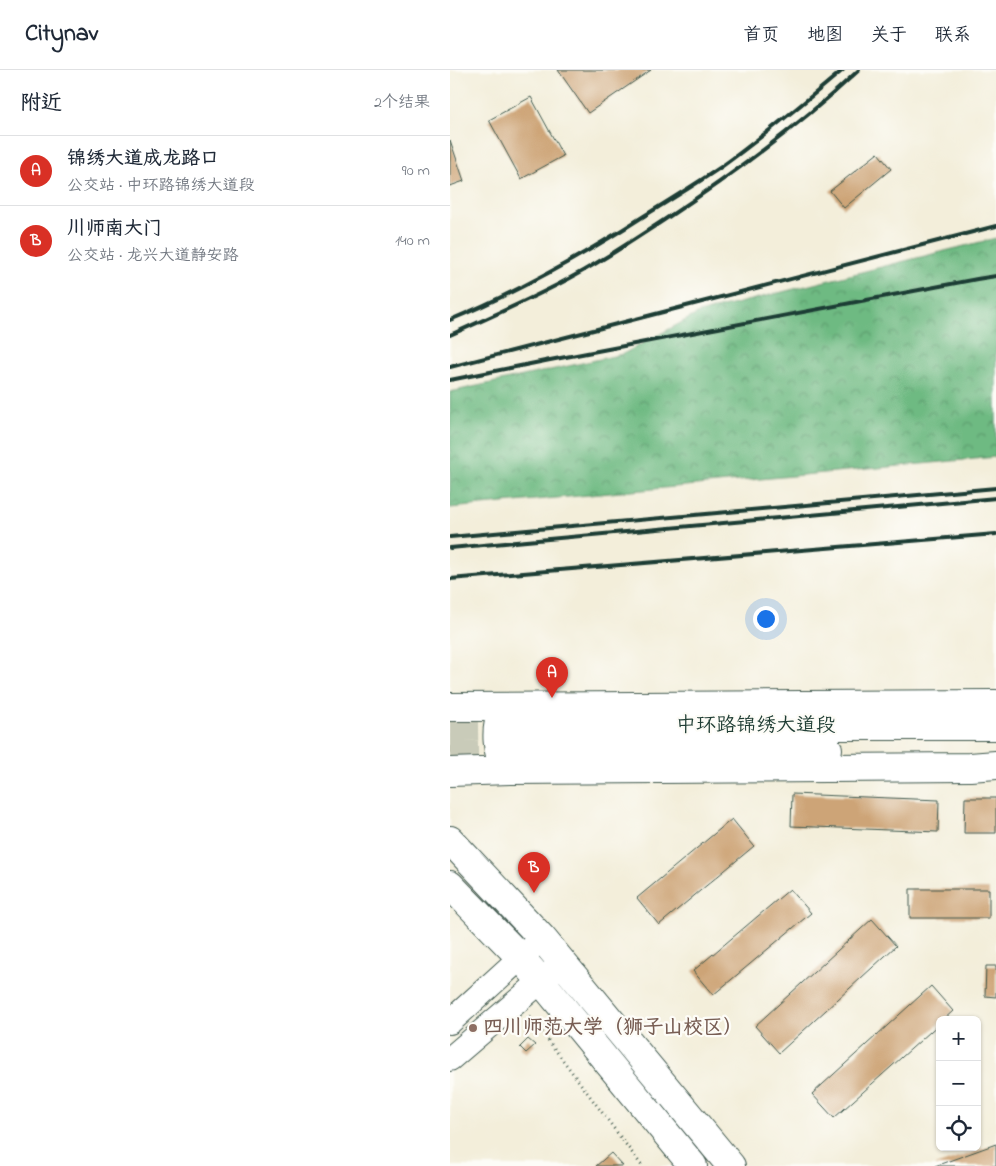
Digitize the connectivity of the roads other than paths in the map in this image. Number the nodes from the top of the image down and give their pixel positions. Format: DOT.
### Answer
graph roads {
  1 [pos="996,704"];
  2 [pos="450,707"];
  3 [pos="996,726"];
  4 [pos="513,737"];
  5 [pos="996,750"];
  6 [pos="996,764"];
  7 [pos="450,772"];
  8 [pos="450,840"];
  9 [pos="450,885"];
  10 [pos="542,938"];
  11 [pos="521,958"];
  12 [pos="563,962"];
  13 [pos="541,981"];
  14 [pos="450,1022"];
  15 [pos="450,1059"];
  16 [pos="693,1166"];
  17 [pos="731,1166"];
  1 -- 4 [label="main road"];
  2 -- 4 [label="main road"];
  3 -- 4 [label="main road, 中环路锦绣大道段"];
  4 -- 5 [label="main road, 中环路锦绣大道段"];
  4 -- 6 [label="main road"];
  4 -- 7 [label="main road"];
  8 -- 10 [label="main road"];
  9 -- 11 [label="main road"];
  10 -- 11 [label="lane"];
  10 -- 12 [label="main road"];
  11 -- 13 [label="main road"];
  11 -- 14 [label="lane"];
  12 -- 13 [label="lane"];
  12 -- 17 [label="main road"];
  13 -- 15 [label="lane"];
  13 -- 16 [label="main road"];
}
